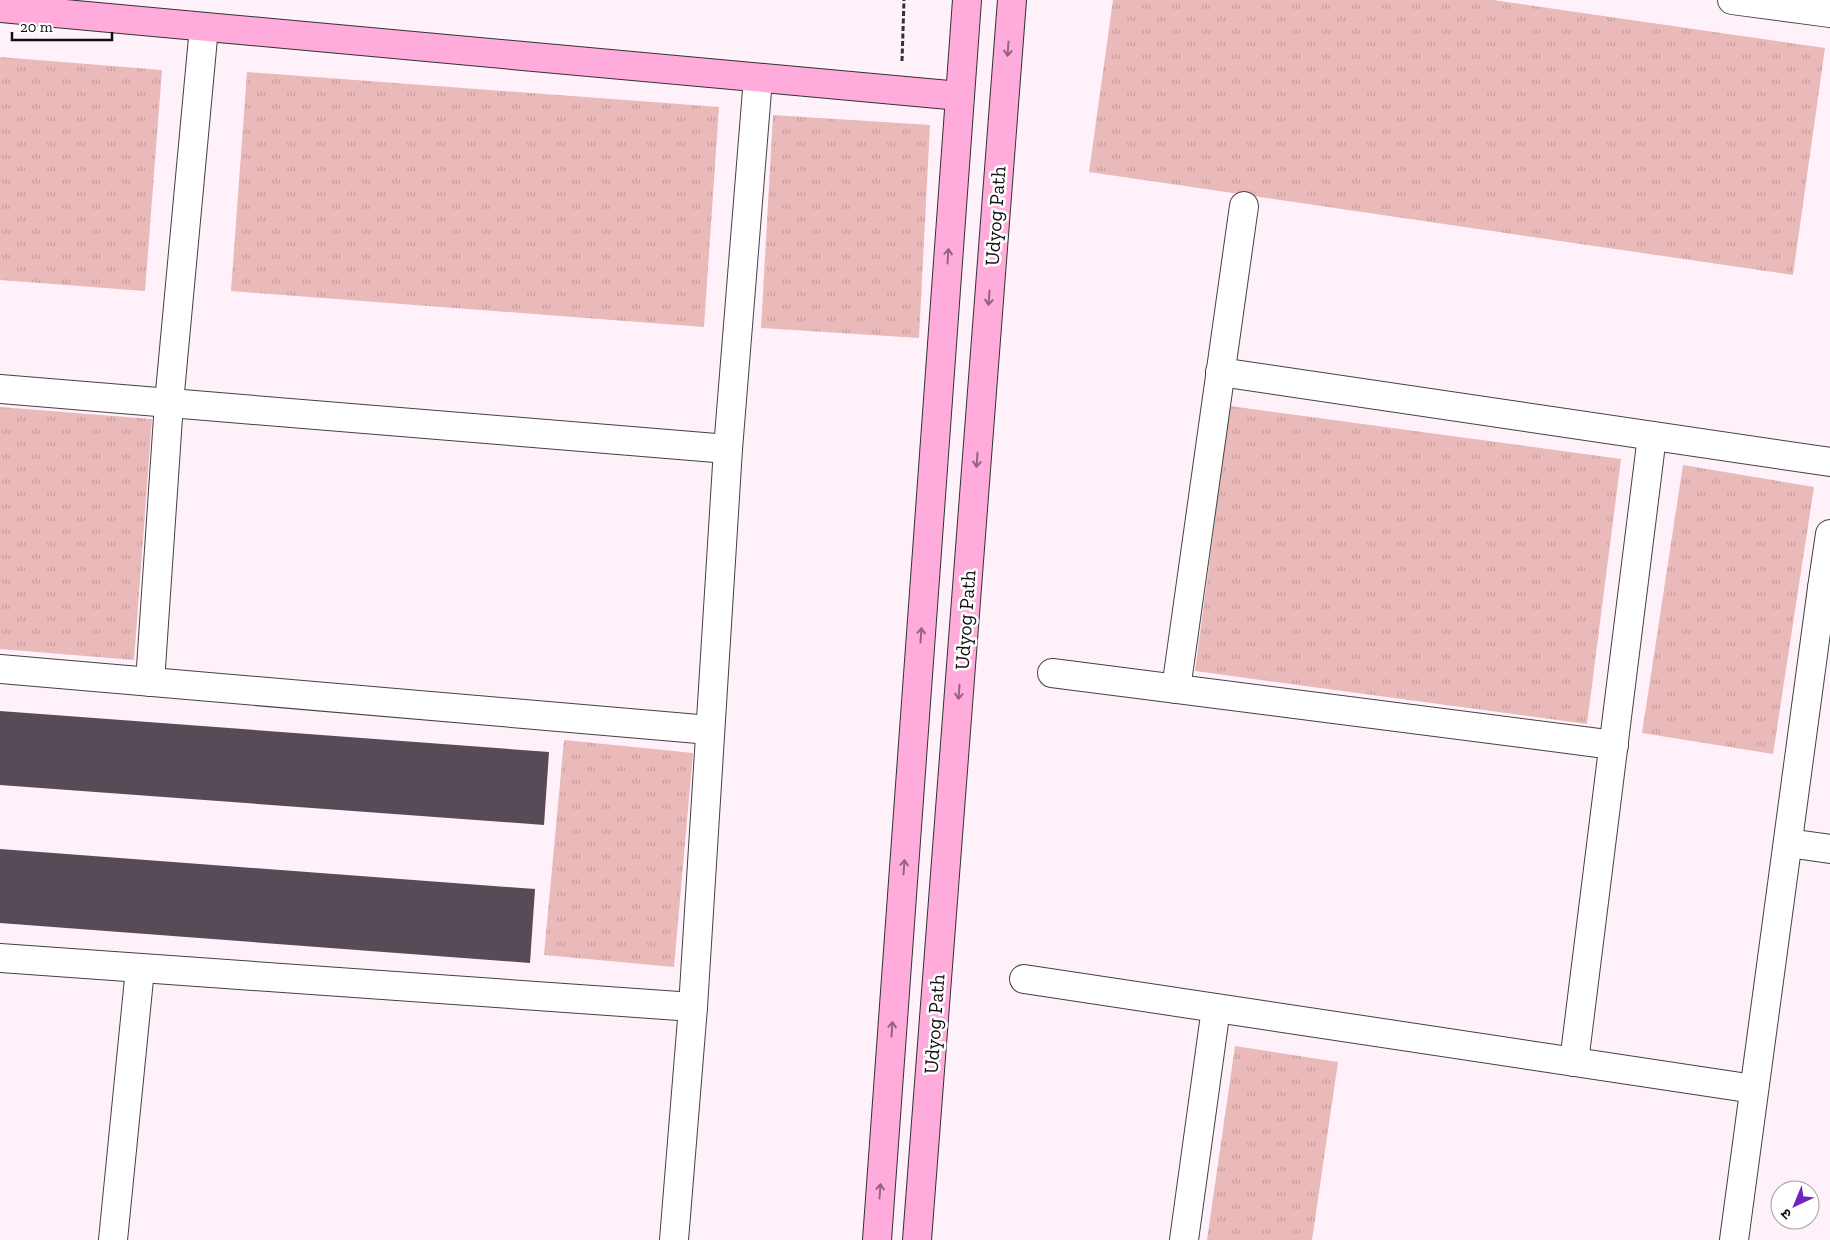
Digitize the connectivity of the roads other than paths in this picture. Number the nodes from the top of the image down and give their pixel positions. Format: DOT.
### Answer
graph roads {
  1 [pos="967,0"];
  2 [pos="1012,0"];
  3 [pos="1732,0"];
  4 [pos="0,8"];
  5 [pos="1830,13"];
  6 [pos="204,27"];
  7 [pos="758,78"];
  8 [pos="960,96"];
  9 [pos="1244,206"];
  10 [pos="1220,372"];
  11 [pos="0,389"];
  12 [pos="169,403"];
  13 [pos="1652,436"];
  14 [pos="728,449"];
  15 [pos="1830,462"];
  16 [pos="1830,534"];
  17 [pos="1822,588"];
  18 [pos="1830,626"];
  19 [pos="0,669"];
  20 [pos="1052,673"];
  21 [pos="150,682"];
  22 [pos="1176,689"];
  23 [pos="710,730"];
  24 [pos="1614,745"];
  25 [pos="1788,843"];
  26 [pos="1830,849"];
  27 [pos="0,958"];
  28 [pos="140,969"];
  29 [pos="1024,979"];
  30 [pos="693,1007"];
  31 [pos="1216,1008"];
  32 [pos="1574,1062"];
  33 [pos="1754,1089"];
  34 [pos="113,1240"];
  35 [pos="674,1240"];
  36 [pos="877,1240"];
  37 [pos="918,1240"];
  38 [pos="1184,1240"];
  39 [pos="1734,1240"];
  1 -- 8 [label="main road, Udyog Path"];
  2 -- 37 [label="main road, Udyog Path, one-way"];
  3 -- 5 [label="street"];
  4 -- 6 [label="main road"];
  6 -- 7 [label="main road"];
  6 -- 12 [label="street"];
  7 -- 8 [label="main road"];
  7 -- 14 [label="street"];
  36 -- 8 [label="main road, Udyog Path, one-way"];
  9 -- 10 [label="street"];
  10 -- 13 [label="street"];
  10 -- 22 [label="street"];
  11 -- 12 [label="street"];
  12 -- 14 [label="street"];
  12 -- 21 [label="street"];
  13 -- 15 [label="street"];
  13 -- 24 [label="street"];
  14 -- 23 [label="street"];
  16 -- 17 [label="street"];
  17 -- 18 [label="street"];
  17 -- 25 [label="street"];
  19 -- 21 [label="street"];
  20 -- 22 [label="street"];
  21 -- 23 [label="street"];
  22 -- 24 [label="street"];
  23 -- 30 [label="street"];
  24 -- 32 [label="street"];
  25 -- 26 [label="street"];
  25 -- 33 [label="street"];
  27 -- 28 [label="street"];
  28 -- 30 [label="street"];
  28 -- 34 [label="street"];
  29 -- 31 [label="street"];
  30 -- 35 [label="street"];
  31 -- 32 [label="street"];
  31 -- 38 [label="street"];
  32 -- 33 [label="street"];
  33 -- 39 [label="street"];
}
